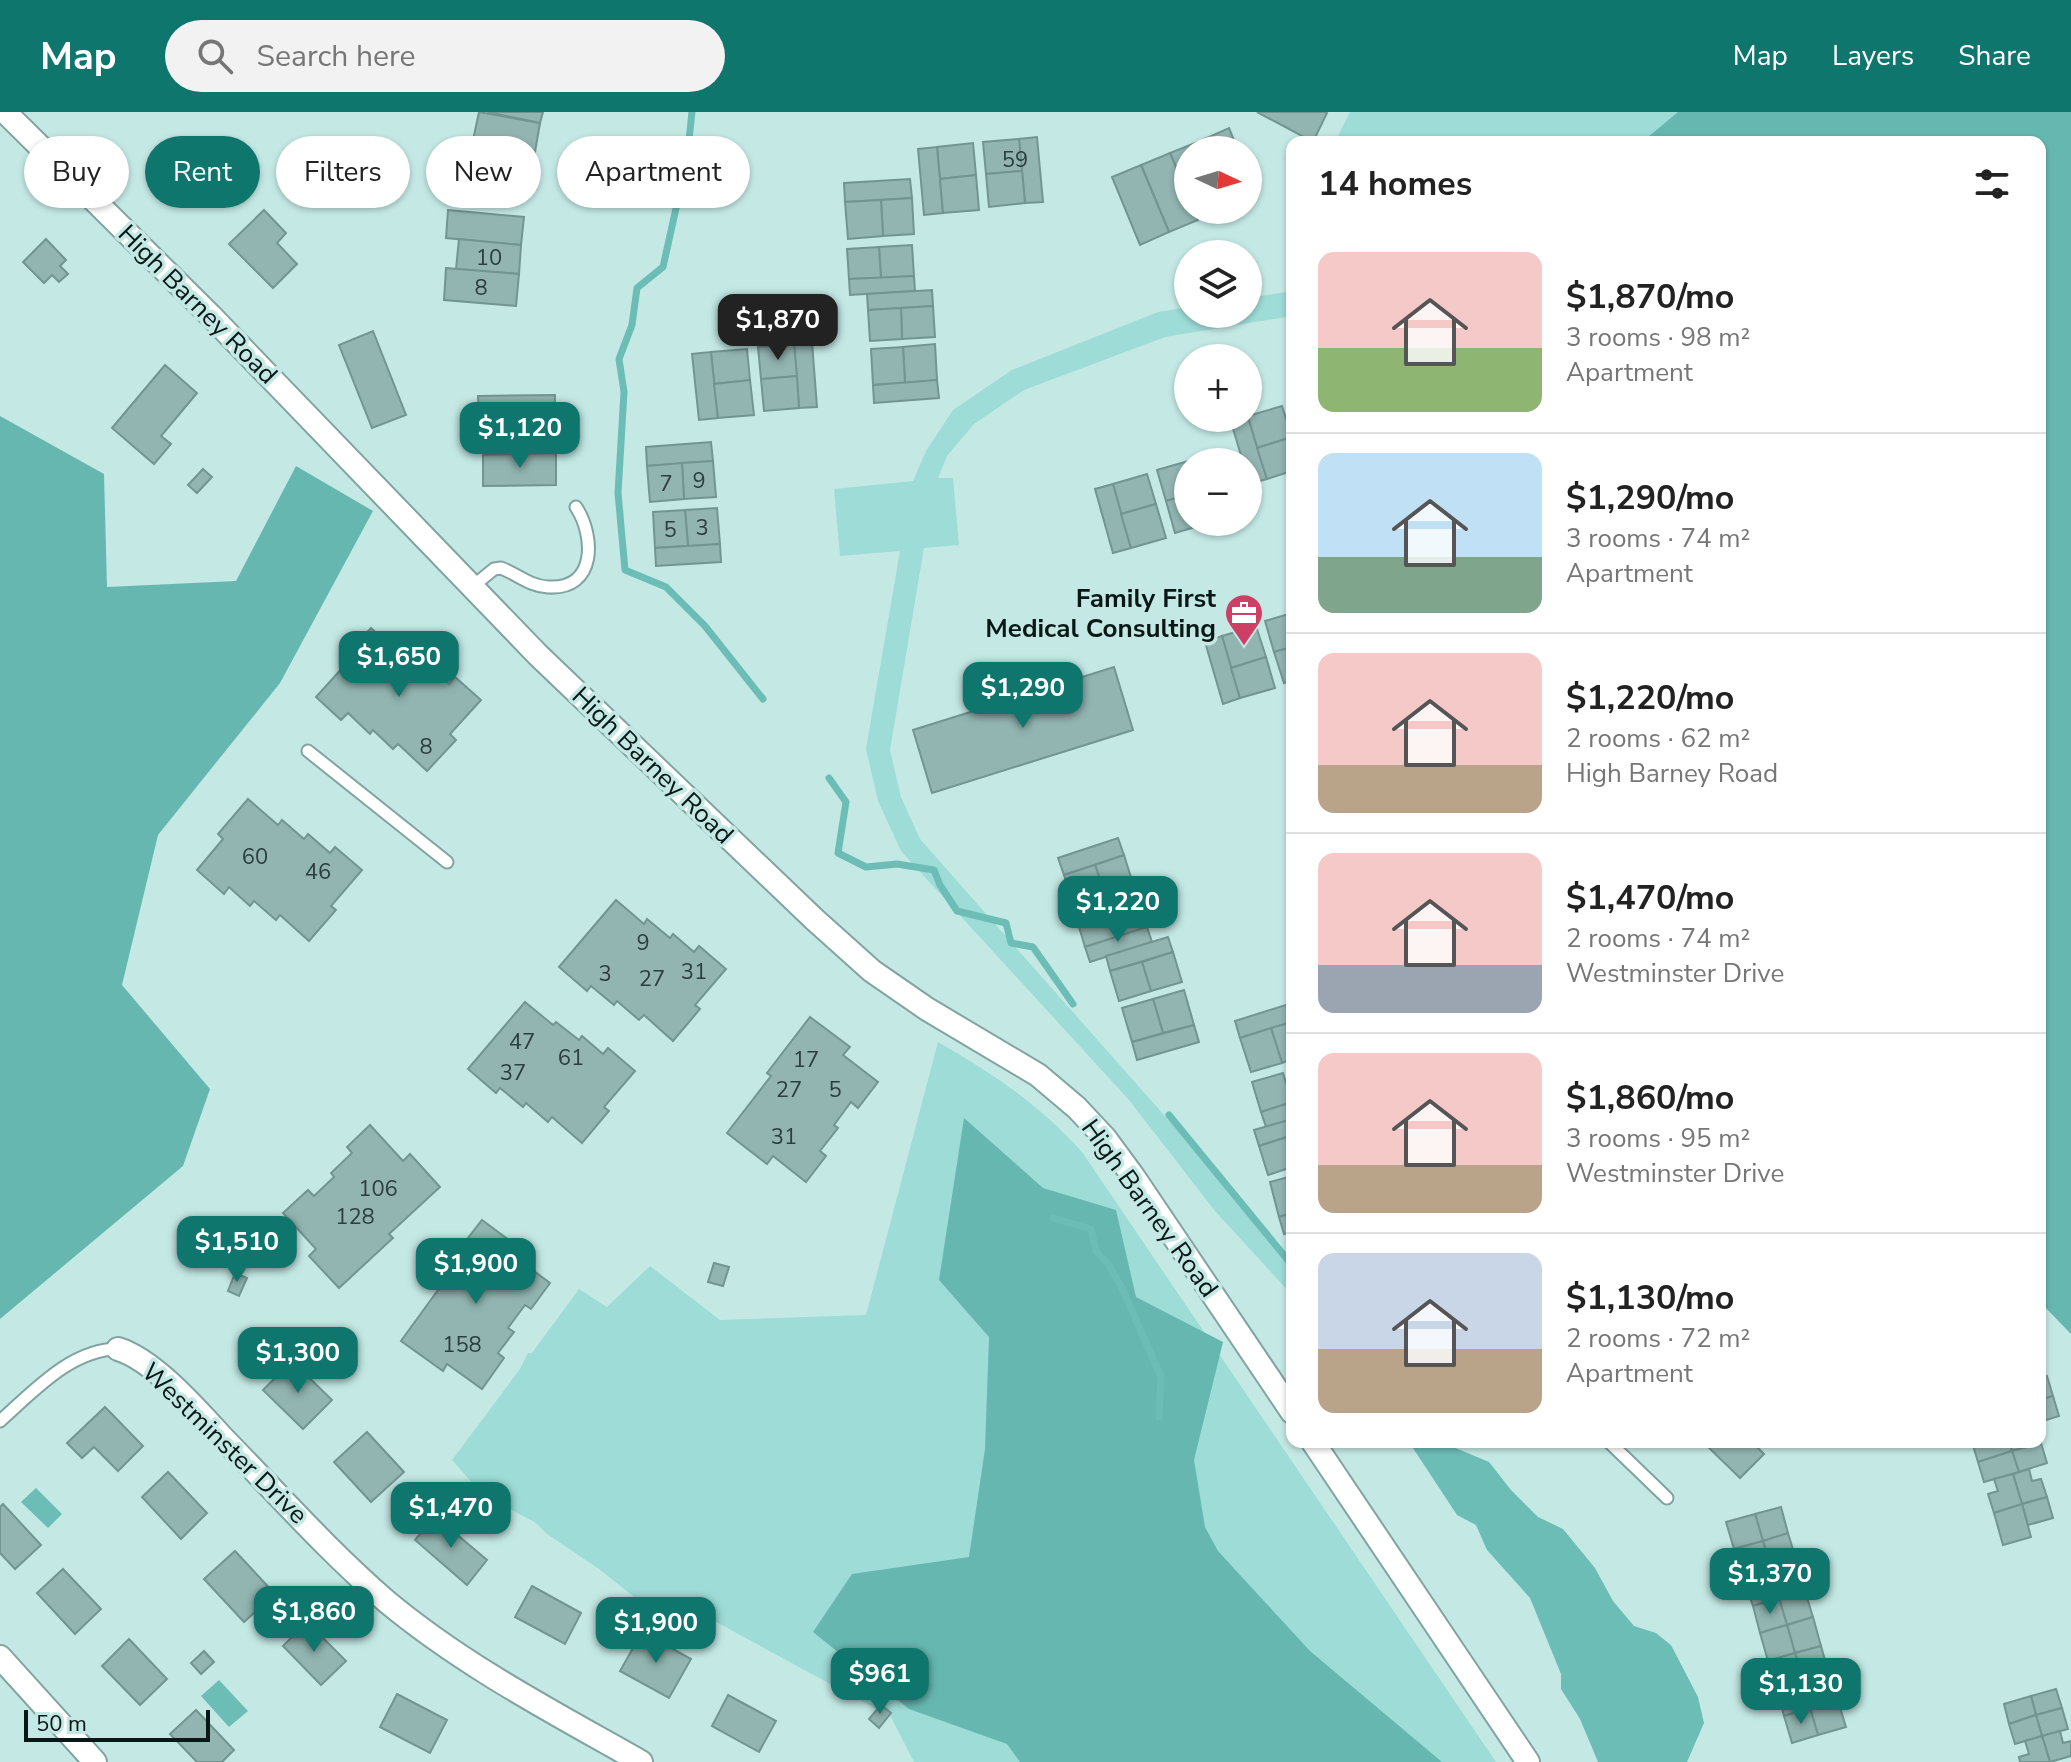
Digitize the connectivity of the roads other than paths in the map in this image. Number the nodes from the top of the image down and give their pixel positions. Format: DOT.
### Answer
graph roads {
  1 [pos="5,112"];
  2 [pos="576,507"];
  3 [pos="472,587"];
  4 [pos="308,751"];
  5 [pos="447,862"];
  6 [pos="118,1349"];
  7 [pos="1286,1403"];
  8 [pos="0,1421"];
  9 [pos="1317,1448"];
  10 [pos="1615,1448"];
  11 [pos="1667,1498"];
  12 [pos="0,1657"];
  13 [pos="95,1762"];
  14 [pos="641,1762"];
  15 [pos="1528,1762"];
  1 -- 3 [label="street, High Barney Road"];
  2 -- 3 [label="lane"];
  3 -- 7 [label="street, High Barney Road"];
  4 -- 5 [label="lane"];
  6 -- 8 [label="lane"];
  6 -- 14 [label="street, Westminster Drive"];
  9 -- 15 [label="street"];
  10 -- 11 [label="lane"];
  12 -- 13 [label="street"];
}
